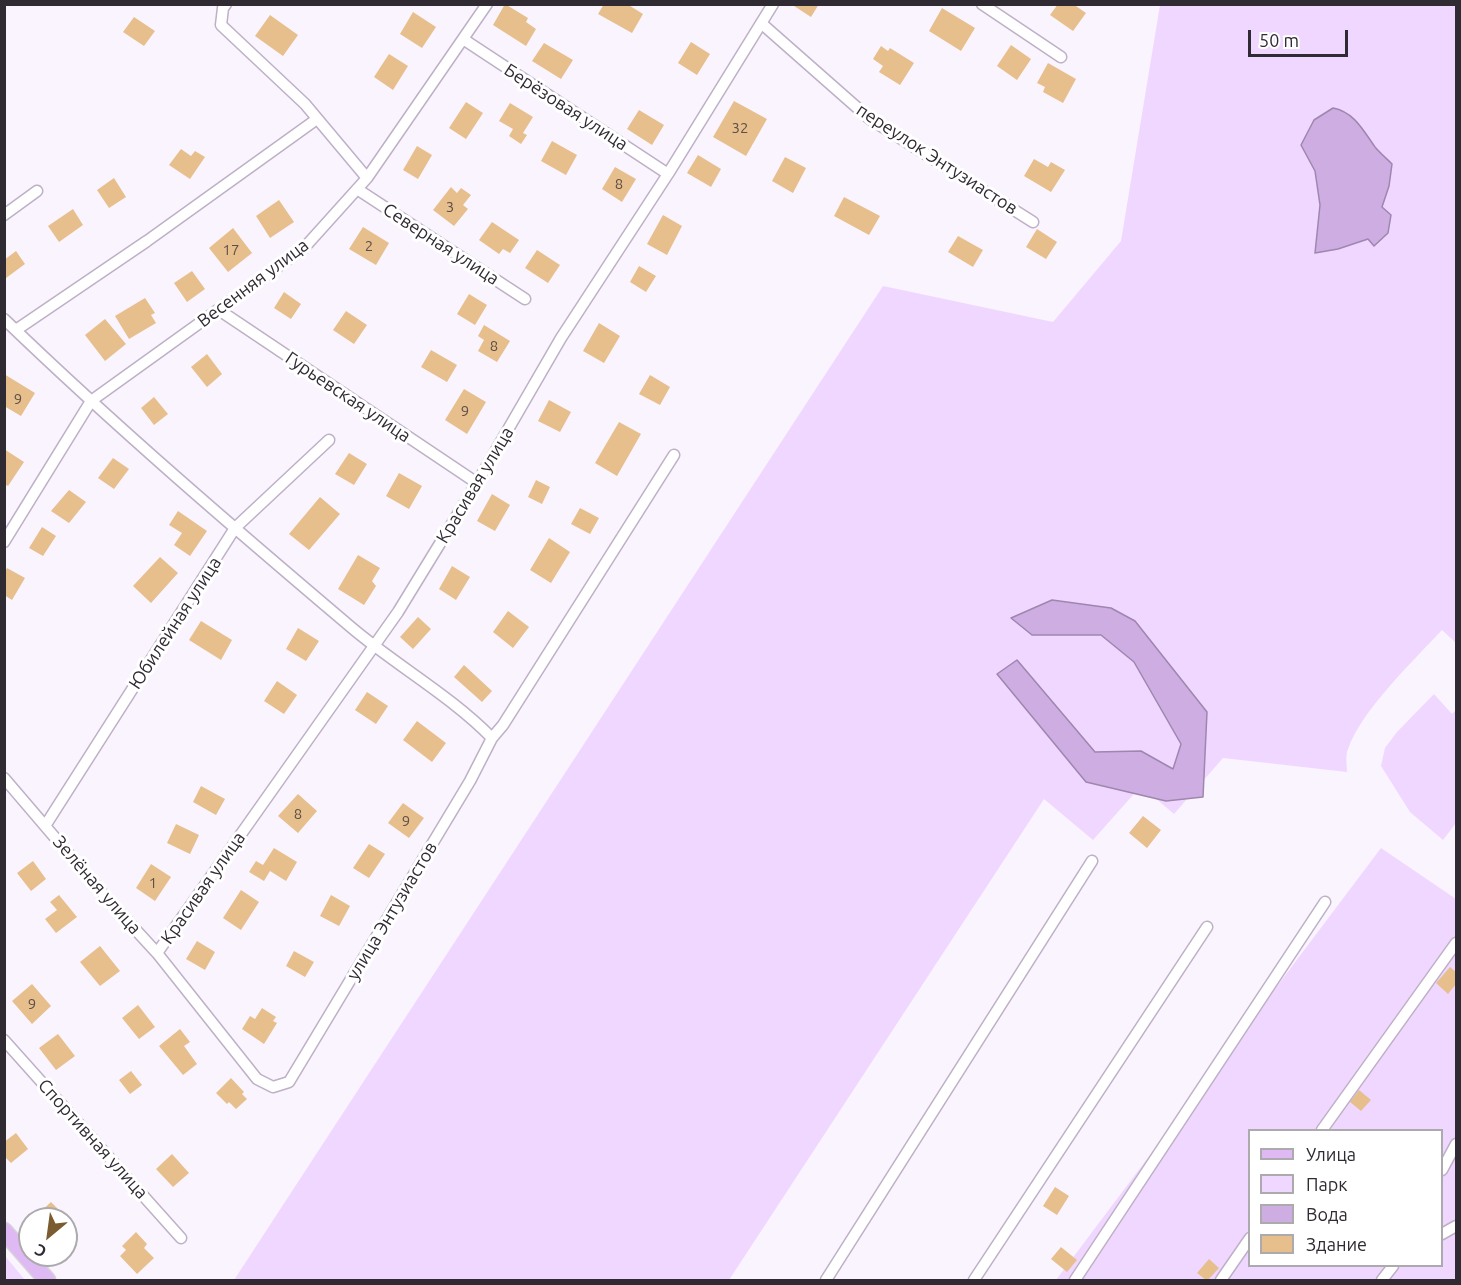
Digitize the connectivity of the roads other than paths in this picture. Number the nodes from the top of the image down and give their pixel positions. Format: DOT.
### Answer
graph roads {
  1 [pos="487,4"];
  2 [pos="772,4"];
  3 [pos="982,4"];
  4 [pos="224,6"];
  5 [pos="761,23"];
  6 [pos="463,39"];
  7 [pos="1061,57"];
  8 [pos="317,120"];
  9 [pos="668,174"];
  10 [pos="367,178"];
  11 [pos="357,189"];
  12 [pos="37,191"];
  13 [pos="4,215"];
  14 [pos="1033,222"];
  15 [pos="525,299"];
  16 [pos="219,310"];
  17 [pos="4,319"];
  18 [pos="16,330"];
  19 [pos="92,401"];
  20 [pos="329,440"];
  21 [pos="674,456"];
  22 [pos="477,483"];
  23 [pos="235,528"];
  24 [pos="4,542"];
  25 [pos="374,646"];
  26 [pos="492,738"];
  27 [pos="4,778"];
  28 [pos="45,825"];
  29 [pos="1092,861"];
  30 [pos="1324,902"];
  31 [pos="1207,927"];
  32 [pos="1456,943"];
  33 [pos="157,953"];
  34 [pos="4,1040"];
  35 [pos="289,1082"];
  36 [pos="1323,1129"];
  37 [pos="1456,1144"];
  38 [pos="1443,1168"];
  39 [pos="4,1232"];
  40 [pos="181,1238"];
  41 [pos="1248,1241"];
  42 [pos="1392,1267"];
  43 [pos="47,1281"];
  44 [pos="826,1281"];
  45 [pos="974,1281"];
  46 [pos="1075,1281"];
  47 [pos="1221,1281"];
  48 [pos="1382,1281"];
  1 -- 6 [label="street, Весенняя улица"];
  2 -- 5 [label="street, Красивая улица"];
  3 -- 7 [label="street"];
  4 -- 8 [label="street"];
  5 -- 9 [label="street, Красивая улица"];
  5 -- 14 [label="street, переулок Энтузиастов"];
  6 -- 9 [label="street, Берёзовая улица"];
  6 -- 10 [label="street, Весенняя улица"];
  8 -- 10 [label="street"];
  8 -- 18 [label="street"];
  9 -- 22 [label="street, Красивая улица"];
  10 -- 11 [label="street, Весенняя улица"];
  11 -- 15 [label="street, Северная улица"];
  11 -- 16 [label="street, Весенняя улица"];
  12 -- 13 [label="street"];
  16 -- 19 [label="street, Весенняя улица"];
  16 -- 22 [label="street, Гурьевская улица"];
  17 -- 18 [label="street"];
  18 -- 19 [label="street"];
  19 -- 23 [label="street"];
  19 -- 24 [label="street, Весенняя улица"];
  20 -- 23 [label="street, Юбилейная улица"];
  21 -- 26 [label="street, улица Энтузиастов"];
  22 -- 25 [label="street, Красивая улица"];
  23 -- 25 [label="street"];
  23 -- 28 [label="street, Юбилейная улица"];
  25 -- 26 [label="street"];
  25 -- 33 [label="street, Красивая улица"];
  26 -- 35 [label="street, улица Энтузиастов"];
  27 -- 28 [label="street, Зелёная улица"];
  28 -- 33 [label="street, Зелёная улица"];
  29 -- 44 [label="street"];
  30 -- 46 [label="street"];
  31 -- 45 [label="street"];
  32 -- 36 [label="street"];
  33 -- 35 [label="street, Зелёная улица"];
  34 -- 40 [label="street, Спортивная улица"];
  37 -- 38 [label="street"];
  39 -- 43 [label="main road"];
  41 -- 47 [label="street"];
  42 -- 48 [label="street"];
}
